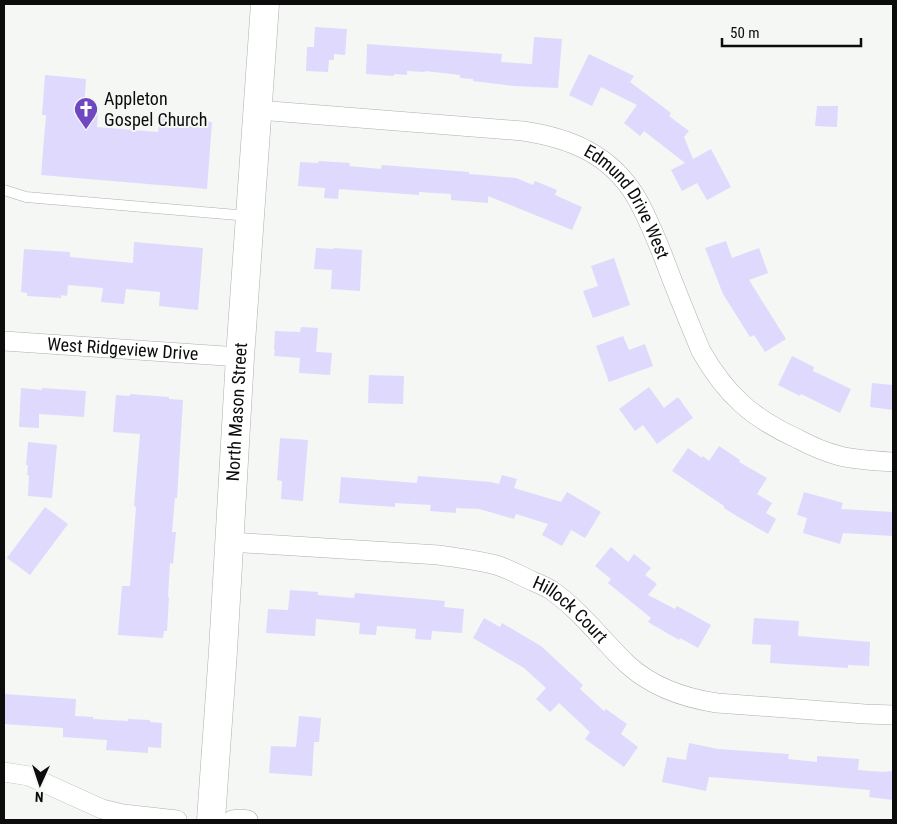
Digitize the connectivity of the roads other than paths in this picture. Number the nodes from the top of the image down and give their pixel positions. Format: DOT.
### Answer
graph roads {
  1 [pos="265,4"];
  2 [pos="258,110"];
  3 [pos="4,190"];
  4 [pos="250,217"];
  5 [pos="4,341"];
  6 [pos="240,357"];
  7 [pos="893,462"];
  8 [pos="230,542"];
  9 [pos="893,715"];
  10 [pos="4,772"];
  11 [pos="177,820"];
  12 [pos="211,820"];
  13 [pos="232,820"];
  14 [pos="248,820"];
  1 -- 2 [label="street, North Mason Street"];
  2 -- 4 [label="street, North Mason Street"];
  2 -- 7 [label="street, Edmund Drive West"];
  3 -- 4 [label="lane"];
  4 -- 6 [label="street, North Mason Street"];
  5 -- 6 [label="street, West Ridgeview Drive"];
  6 -- 8 [label="street, North Mason Street"];
  8 -- 9 [label="street, Hillock Court"];
  8 -- 12 [label="street, North Mason Street"];
  10 -- 11 [label="street"];
  13 -- 14 [label="street"];
}
